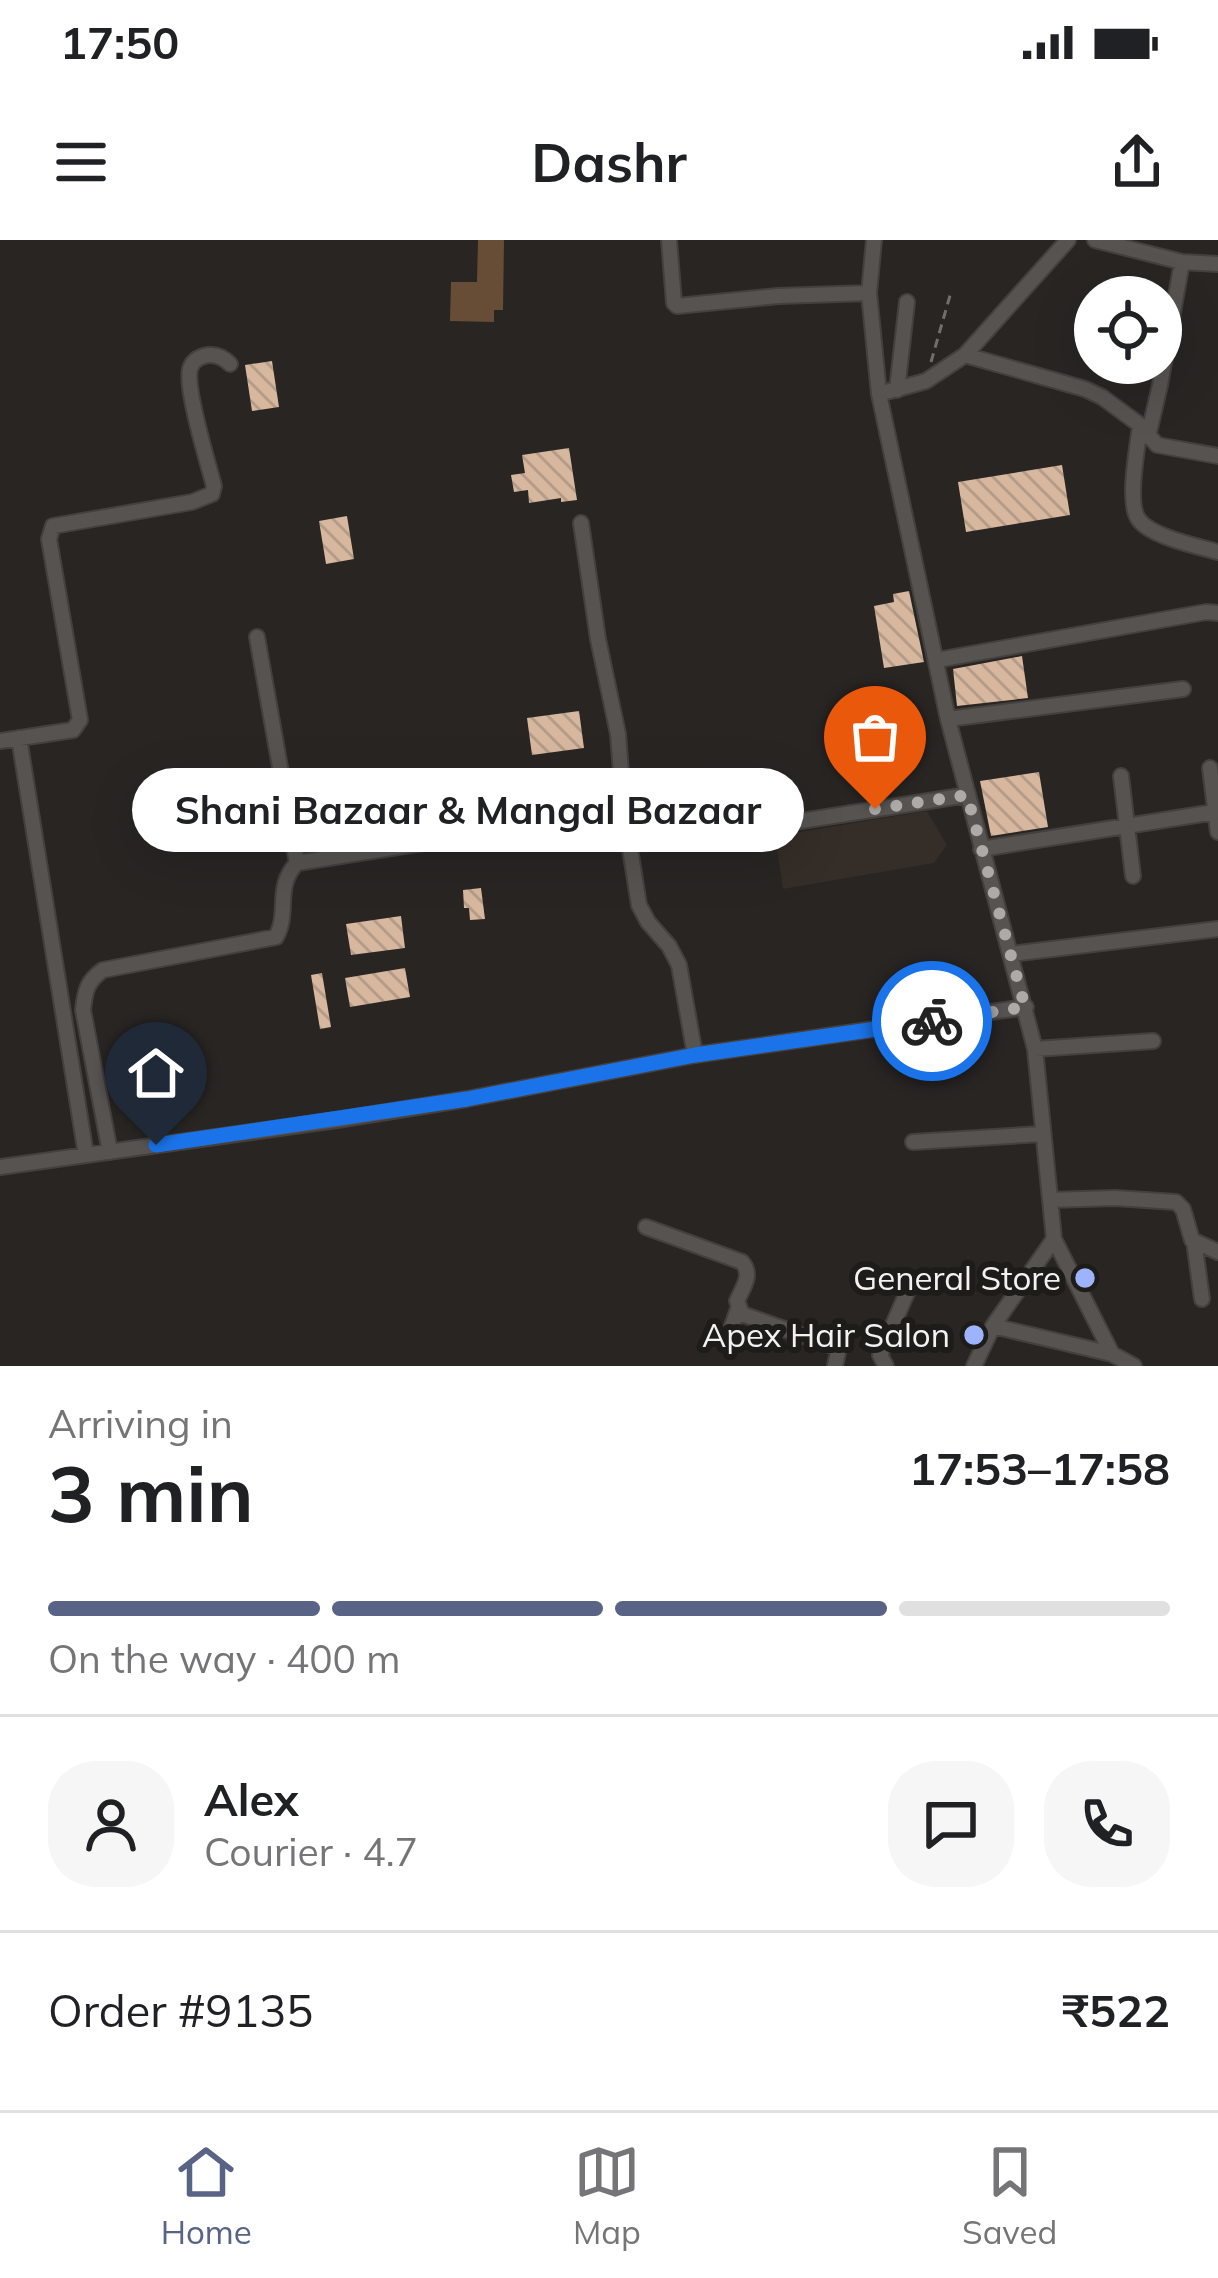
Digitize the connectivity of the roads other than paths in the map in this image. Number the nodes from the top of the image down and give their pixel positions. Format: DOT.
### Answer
graph roads {
  1 [pos="669,240"];
  2 [pos="874,240"];
  3 [pos="1068,240"];
  4 [pos="1095,240"];
  5 [pos="1182,262"];
  6 [pos="1218,264"];
  7 [pos="869,292"];
  8 [pos="908,302"];
  9 [pos="965,355"];
  10 [pos="230,364"];
  11 [pos="897,390"];
  12 [pos="879,394"];
  13 [pos="1144,431"];
  14 [pos="1218,456"];
  15 [pos="580,523"];
  16 [pos="1218,552"];
  17 [pos="1218,613"];
  18 [pos="257,637"];
  19 [pos="937,660"];
  20 [pos="1183,689"];
  21 [pos="948,719"];
  22 [pos="19,738"];
  23 [pos="0,741"];
  24 [pos="1210,768"];
  25 [pos="1121,776"];
  26 [pos="967,795"];
  27 [pos="624,811"];
  28 [pos="1215,812"];
  29 [pos="1126,826"];
  30 [pos="737,831"];
  31 [pos="1218,832"];
  32 [pos="981,849"];
  33 [pos="297,863"];
  34 [pos="1133,876"];
  35 [pos="1218,929"];
  36 [pos="1011,954"];
  37 [pos="1025,1007"];
  38 [pos="1153,1041"];
  39 [pos="1035,1049"];
  40 [pos="695,1055"];
  41 [pos="1041,1134"];
  42 [pos="913,1142"];
  43 [pos="110,1152"];
  44 [pos="86,1155"];
  45 [pos="0,1167"];
  46 [pos="1050,1200"];
  47 [pos="646,1227"];
  48 [pos="1054,1239"];
  49 [pos="1193,1241"];
  50 [pos="1218,1252"];
  51 [pos="909,1288"];
  52 [pos="1202,1299"];
  53 [pos="738,1309"];
  54 [pos="993,1326"];
  55 [pos="727,1340"];
  56 [pos="1112,1354"];
  57 [pos="835,1366"];
  58 [pos="886,1366"];
  59 [pos="974,1366"];
  60 [pos="1134,1366"];
  1 -- 7 [label="street"];
  2 -- 7 [label="street"];
  3 -- 9 [label="street"];
  4 -- 5 [label="street"];
  5 -- 6 [label="street"];
  5 -- 13 [label="street"];
  7 -- 12 [label="street"];
  8 -- 11 [label="street"];
  9 -- 11 [label="street"];
  9 -- 13 [label="street"];
  10 -- 22 [label="street"];
  11 -- 12 [label="street"];
  12 -- 19 [label="street"];
  13 -- 14 [label="street"];
  13 -- 16 [label="street"];
  15 -- 27 [label="street"];
  17 -- 19 [label="street"];
  18 -- 33 [label="street"];
  19 -- 21 [label="street"];
  20 -- 21 [label="street"];
  21 -- 26 [label="street"];
  22 -- 23 [label="street"];
  22 -- 44 [label="street"];
  24 -- 28 [label="street"];
  25 -- 29 [label="street"];
  26 -- 30 [label="street"];
  26 -- 32 [label="street"];
  27 -- 33 [label="street"];
  27 -- 40 [label="street"];
  28 -- 29 [label="street"];
  28 -- 31 [label="street"];
  29 -- 32 [label="street"];
  29 -- 34 [label="street"];
  32 -- 36 [label="street"];
  33 -- 43 [label="street"];
  35 -- 36 [label="street"];
  36 -- 37 [label="street"];
  37 -- 39 [label="street"];
  37 -- 40 [label="street"];
  38 -- 39 [label="street"];
  39 -- 41 [label="street"];
  40 -- 43 [label="street"];
  41 -- 42 [label="street"];
  41 -- 46 [label="street"];
  43 -- 44 [label="street"];
  44 -- 45 [label="street"];
  46 -- 48 [label="street"];
  46 -- 49 [label="street"];
  47 -- 53 [label="street"];
  48 -- 54 [label="street"];
  48 -- 56 [label="street"];
  49 -- 50 [label="street"];
  49 -- 52 [label="street"];
  51 -- 58 [label="street"];
  53 -- 55 [label="street"];
  53 -- 57 [label="street"];
  54 -- 56 [label="street"];
  54 -- 59 [label="street"];
  56 -- 60 [label="street"];
}
